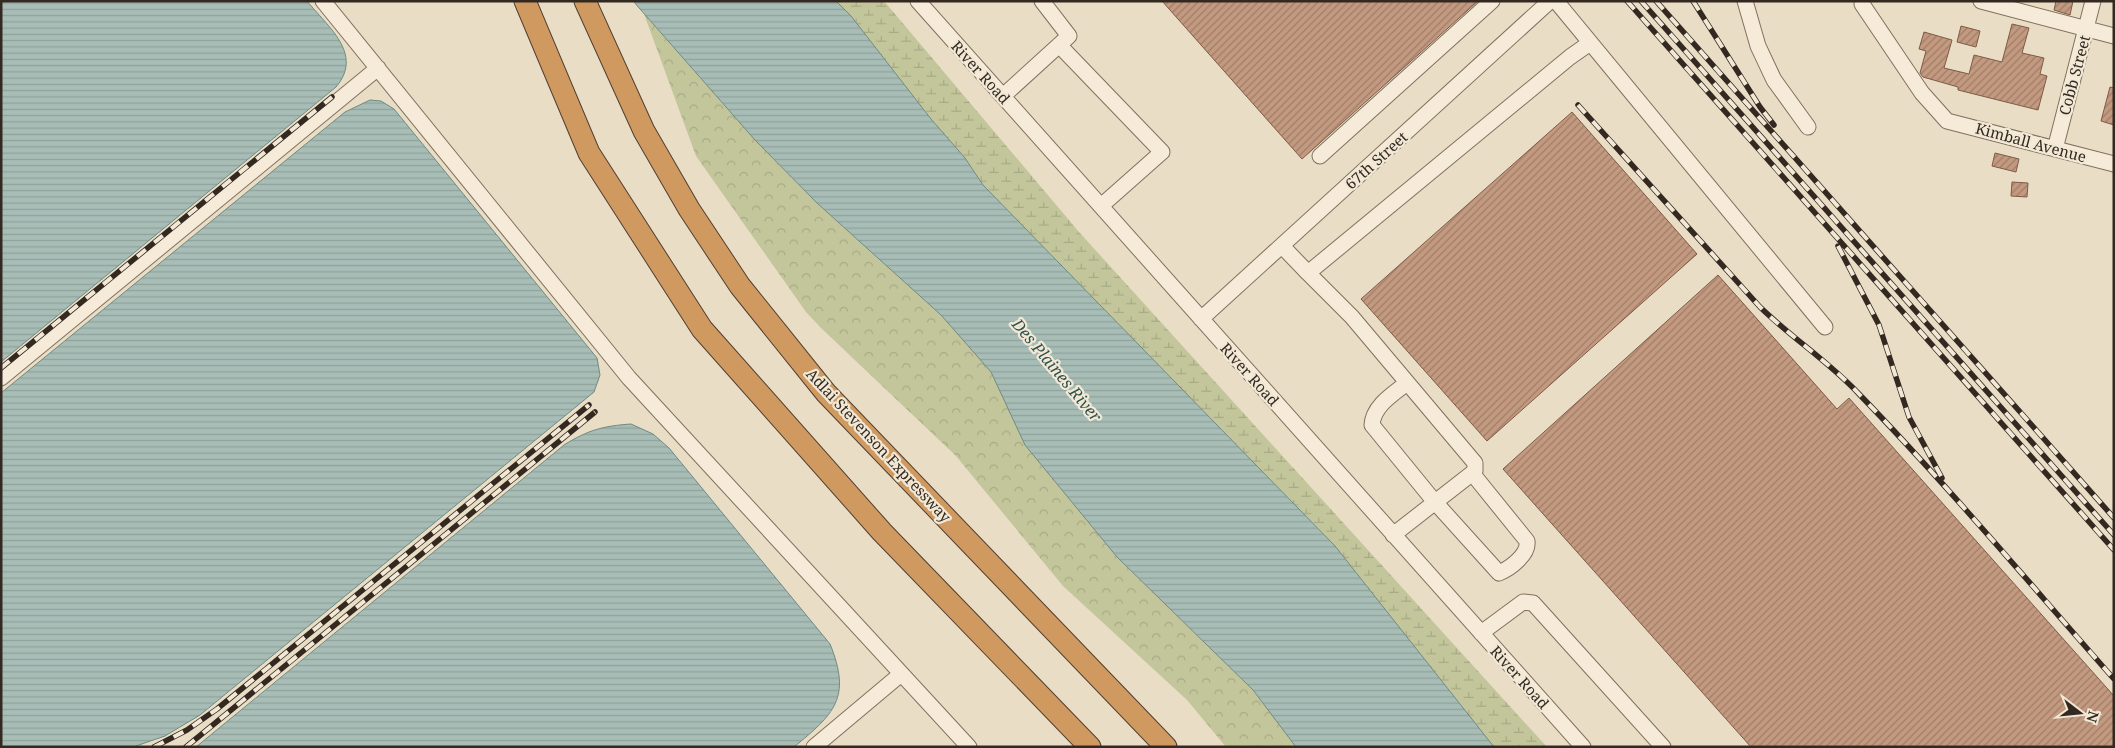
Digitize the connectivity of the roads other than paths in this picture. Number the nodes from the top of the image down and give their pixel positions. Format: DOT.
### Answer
graph roads {
  1 [pos="323,1"];
  2 [pos="525,1"];
  3 [pos="584,1"];
  4 [pos="918,1"];
  5 [pos="1042,1"];
  6 [pos="1492,1"];
  7 [pos="1550,1"];
  8 [pos="1556,1"];
  9 [pos="1745,1"];
  10 [pos="1981,1"];
  11 [pos="2093,1"];
  12 [pos="1862,4"];
  13 [pos="2086,28"];
  14 [pos="2114,36"];
  15 [pos="1590,43"];
  16 [pos="1059,45"];
  17 [pos="378,68"];
  18 [pos="1003,96"];
  19 [pos="1808,128"];
  20 [pos="2055,148"];
  21 [pos="1320,156"];
  22 [pos="2114,164"];
  23 [pos="1101,206"];
  24 [pos="1282,246"];
  25 [pos="1308,273"];
  26 [pos="1201,319"];
  27 [pos="1825,327"];
  28 [pos="1,378"];
  29 [pos="1407,383"];
  30 [pos="1472,473"];
  31 [pos="1434,501"];
  32 [pos="1393,535"];
  33 [pos="1481,633"];
  34 [pos="902,674"];
  35 [pos="814,747"];
  36 [pos="969,747"];
  37 [pos="1090,747"];
  38 [pos="1166,747"];
  39 [pos="1583,747"];
  40 [pos="1663,747"];
  1 -- 17 [label="street"];
  2 -- 37 [label="highway"];
  3 -- 38 [label="highway, Adlai Stevenson Expressway"];
  4 -- 18 [label="street, River Road"];
  5 -- 16 [label="street"];
  6 -- 21 [label="street"];
  7 -- 24 [label="street, 67th Street"];
  8 -- 15 [label="street"];
  9 -- 19 [label="street"];
  10 -- 13 [label="street"];
  11 -- 13 [label="street, Cobb Street"];
  12 -- 20 [label="street, Kimball Avenue"];
  13 -- 14 [label="street"];
  13 -- 20 [label="street, Cobb Street"];
  15 -- 25 [label="street"];
  15 -- 27 [label="street"];
  16 -- 18 [label="street"];
  16 -- 23 [label="street"];
  17 -- 28 [label="street"];
  17 -- 34 [label="street"];
  18 -- 23 [label="street, River Road"];
  20 -- 22 [label="street, Kimball Avenue"];
  23 -- 26 [label="street, River Road"];
  24 -- 25 [label="street"];
  24 -- 26 [label="street, 67th Street"];
  25 -- 29 [label="street"];
  26 -- 32 [label="street, River Road"];
  29 -- 30 [label="street"];
  29 -- 31 [label="street"];
  30 -- 31 [label="street"];
  30 -- 31 [label="street"];
  31 -- 32 [label="street"];
  32 -- 33 [label="street, River Road"];
  33 -- 39 [label="street, River Road"];
  33 -- 40 [label="street"];
  34 -- 35 [label="street"];
  34 -- 36 [label="street"];
}
